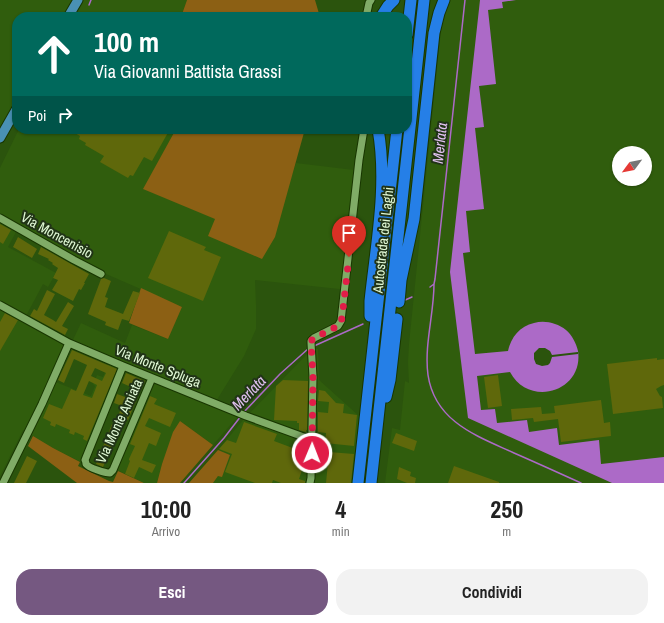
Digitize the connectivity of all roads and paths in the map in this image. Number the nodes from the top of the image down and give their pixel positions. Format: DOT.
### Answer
graph roads {
  1 [pos="78,0"];
  2 [pos="371,0"];
  3 [pos="394,0"];
  4 [pos="411,0"];
  5 [pos="424,0"];
  6 [pos="444,0"];
  7 [pos="71,12"];
  8 [pos="367,12"];
  9 [pos="384,12"];
  10 [pos="410,12"];
  11 [pos="412,109"];
  12 [pos="12,117"];
  13 [pos="363,134"];
  14 [pos="378,134"];
  15 [pos="396,134"];
  16 [pos="409,134"];
  17 [pos="0,138"];
  18 [pos="0,218"];
  19 [pos="101,274"];
  20 [pos="0,305"];
  21 [pos="69,343"];
  22 [pos="124,366"];
  23 [pos="152,378"];
  24 [pos="369,379"];
  25 [pos="312,440"];
  26 [pos="375,445"];
  27 [pos="3,483"];
  28 [pos="310,483"];
  29 [pos="358,483"];
  30 [pos="371,483"];
  1 -- 7 [label="main road"];
  2 -- 8 [label="street"];
  3 -- 9 [label="highway"];
  4 -- 10 [label="highway"];
  5 -- 11 [label="highway, Autostrada dei Laghi"];
  6 -- 26 [label="highway"];
  12 -- 17 [label="main road"];
  13 -- 25 [label="street"];
  14 -- 24 [label="highway"];
  15 -- 24 [label="highway, Autostrada dei Laghi"];
  16 -- 26 [label="highway, Autostrada dei Laghi"];
  18 -- 19 [label="street, Via Moncenisio"];
  20 -- 21 [label="street, Via Monte Spluga"];
  21 -- 22 [label="street, Via Monte Spluga"];
  21 -- 27 [label="street"];
  22 -- 23 [label="street, Via Monte Spluga"];
  22 -- 23 [label="street, Via Monte Amiata"];
  23 -- 25 [label="street, Via Monte Spluga"];
  24 -- 29 [label="highway, Autostrada dei Laghi"];
  25 -- 28 [label="street"];
  26 -- 30 [label="highway, Autostrada dei Laghi"];
}
